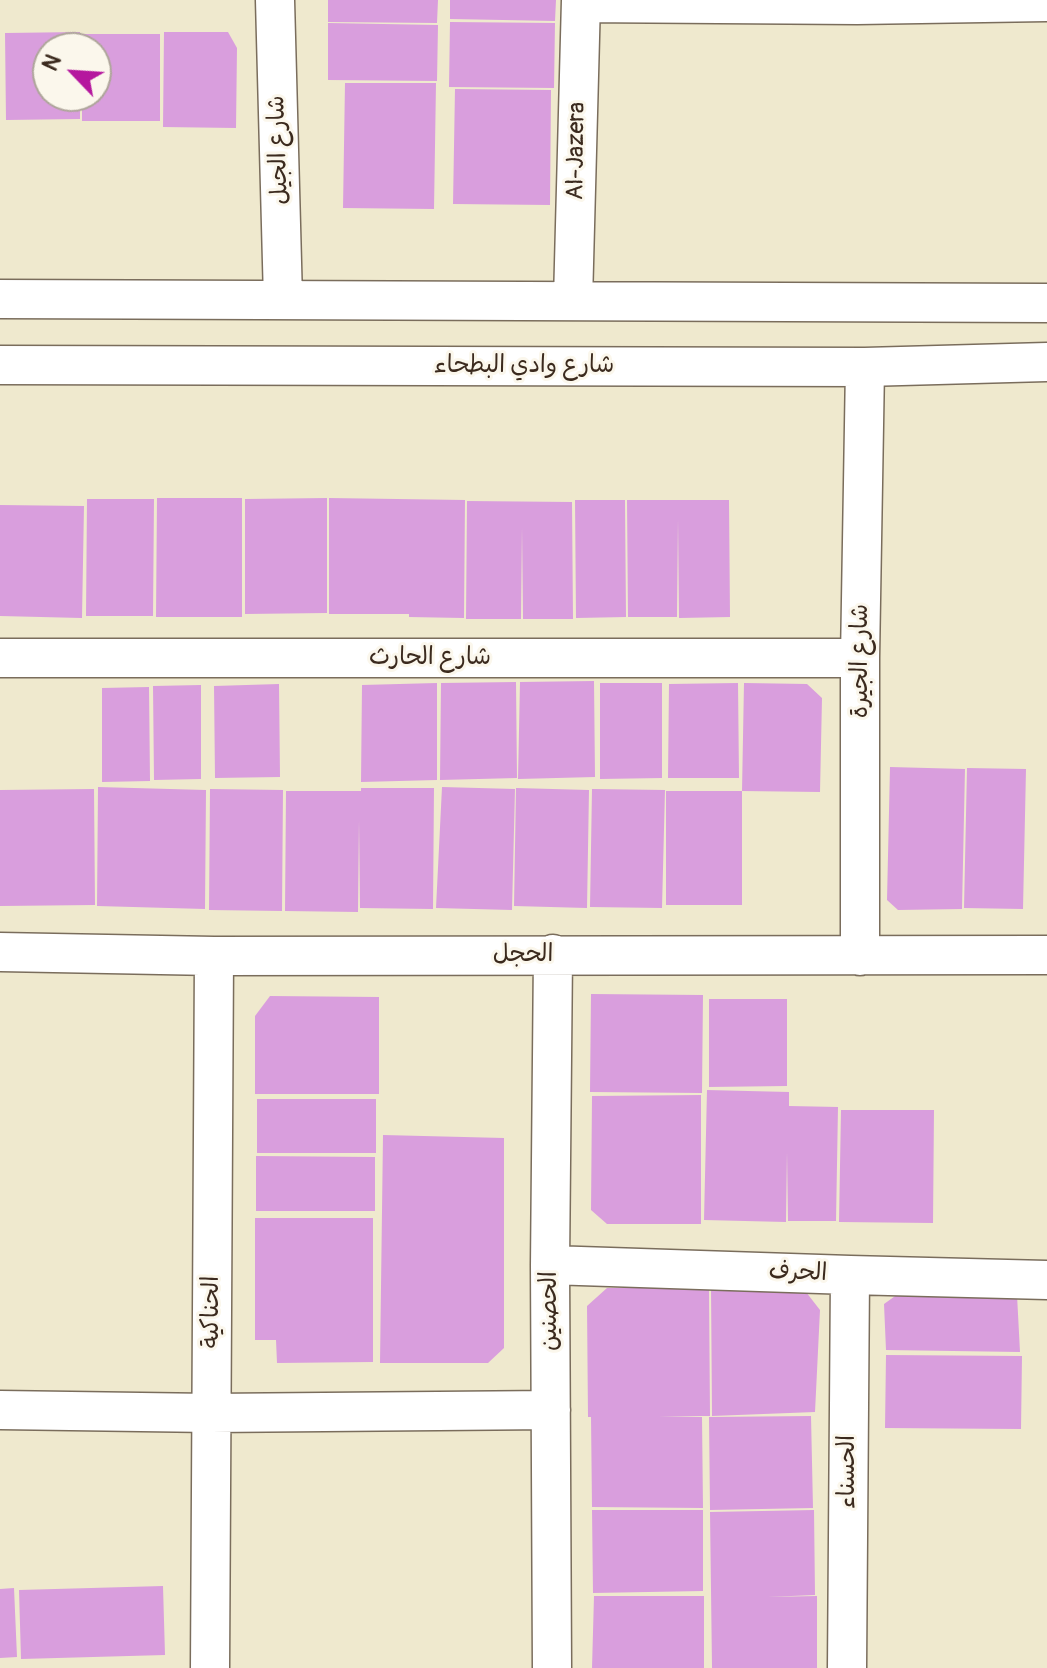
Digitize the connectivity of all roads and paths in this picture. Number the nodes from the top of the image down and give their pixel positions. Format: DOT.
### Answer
graph roads {
  1 [pos="275,0"];
  2 [pos="581,2"];
  3 [pos="1047,2"];
  4 [pos="857,3"];
  5 [pos="0,299"];
  6 [pos="283,300"];
  7 [pos="573,301"];
  8 [pos="1047,303"];
  9 [pos="1047,362"];
  10 [pos="0,365"];
  11 [pos="865,367"];
  12 [pos="0,658"];
  13 [pos="860,658"];
  14 [pos="0,952"];
  15 [pos="553,954"];
  16 [pos="1047,955"];
  17 [pos="214,956"];
  18 [pos="860,956"];
  19 [pos="550,1265"];
  20 [pos="850,1275"];
  21 [pos="1047,1280"];
  22 [pos="0,1410"];
  23 [pos="551,1410"];
  24 [pos="211,1413"];
  25 [pos="210,1668"];
  26 [pos="552,1668"];
  27 [pos="847,1668"];
  1 -- 6 [label="street, شارع الجيل"];
  2 -- 4 [label="street"];
  2 -- 7 [label="street, Al-Jazera"];
  3 -- 4 [label="street"];
  5 -- 6 [label="street"];
  6 -- 7 [label="street"];
  7 -- 8 [label="street"];
  9 -- 11 [label="street, شارع وادي البطحاء"];
  10 -- 11 [label="street, شارع وادي البطحاء"];
  11 -- 13 [label="street, شارع الجيرة"];
  12 -- 13 [label="street, شارع الحارث"];
  13 -- 18 [label="street, شارع الجيرة"];
  14 -- 17 [label="street, الحجل"];
  15 -- 17 [label="street, الحجل"];
  15 -- 18 [label="street, الحجل"];
  15 -- 19 [label="street, الحصنين"];
  16 -- 18 [label="street, الحجل"];
  17 -- 24 [label="street, الحناكية"];
  19 -- 20 [label="street, الحرف"];
  19 -- 23 [label="street, الحصنين"];
  20 -- 21 [label="street, الحرف"];
  20 -- 27 [label="street, الحسناء"];
  22 -- 24 [label="street"];
  23 -- 24 [label="street"];
  23 -- 26 [label="street, الحصنين"];
  24 -- 25 [label="street, الحناكية"];
}
